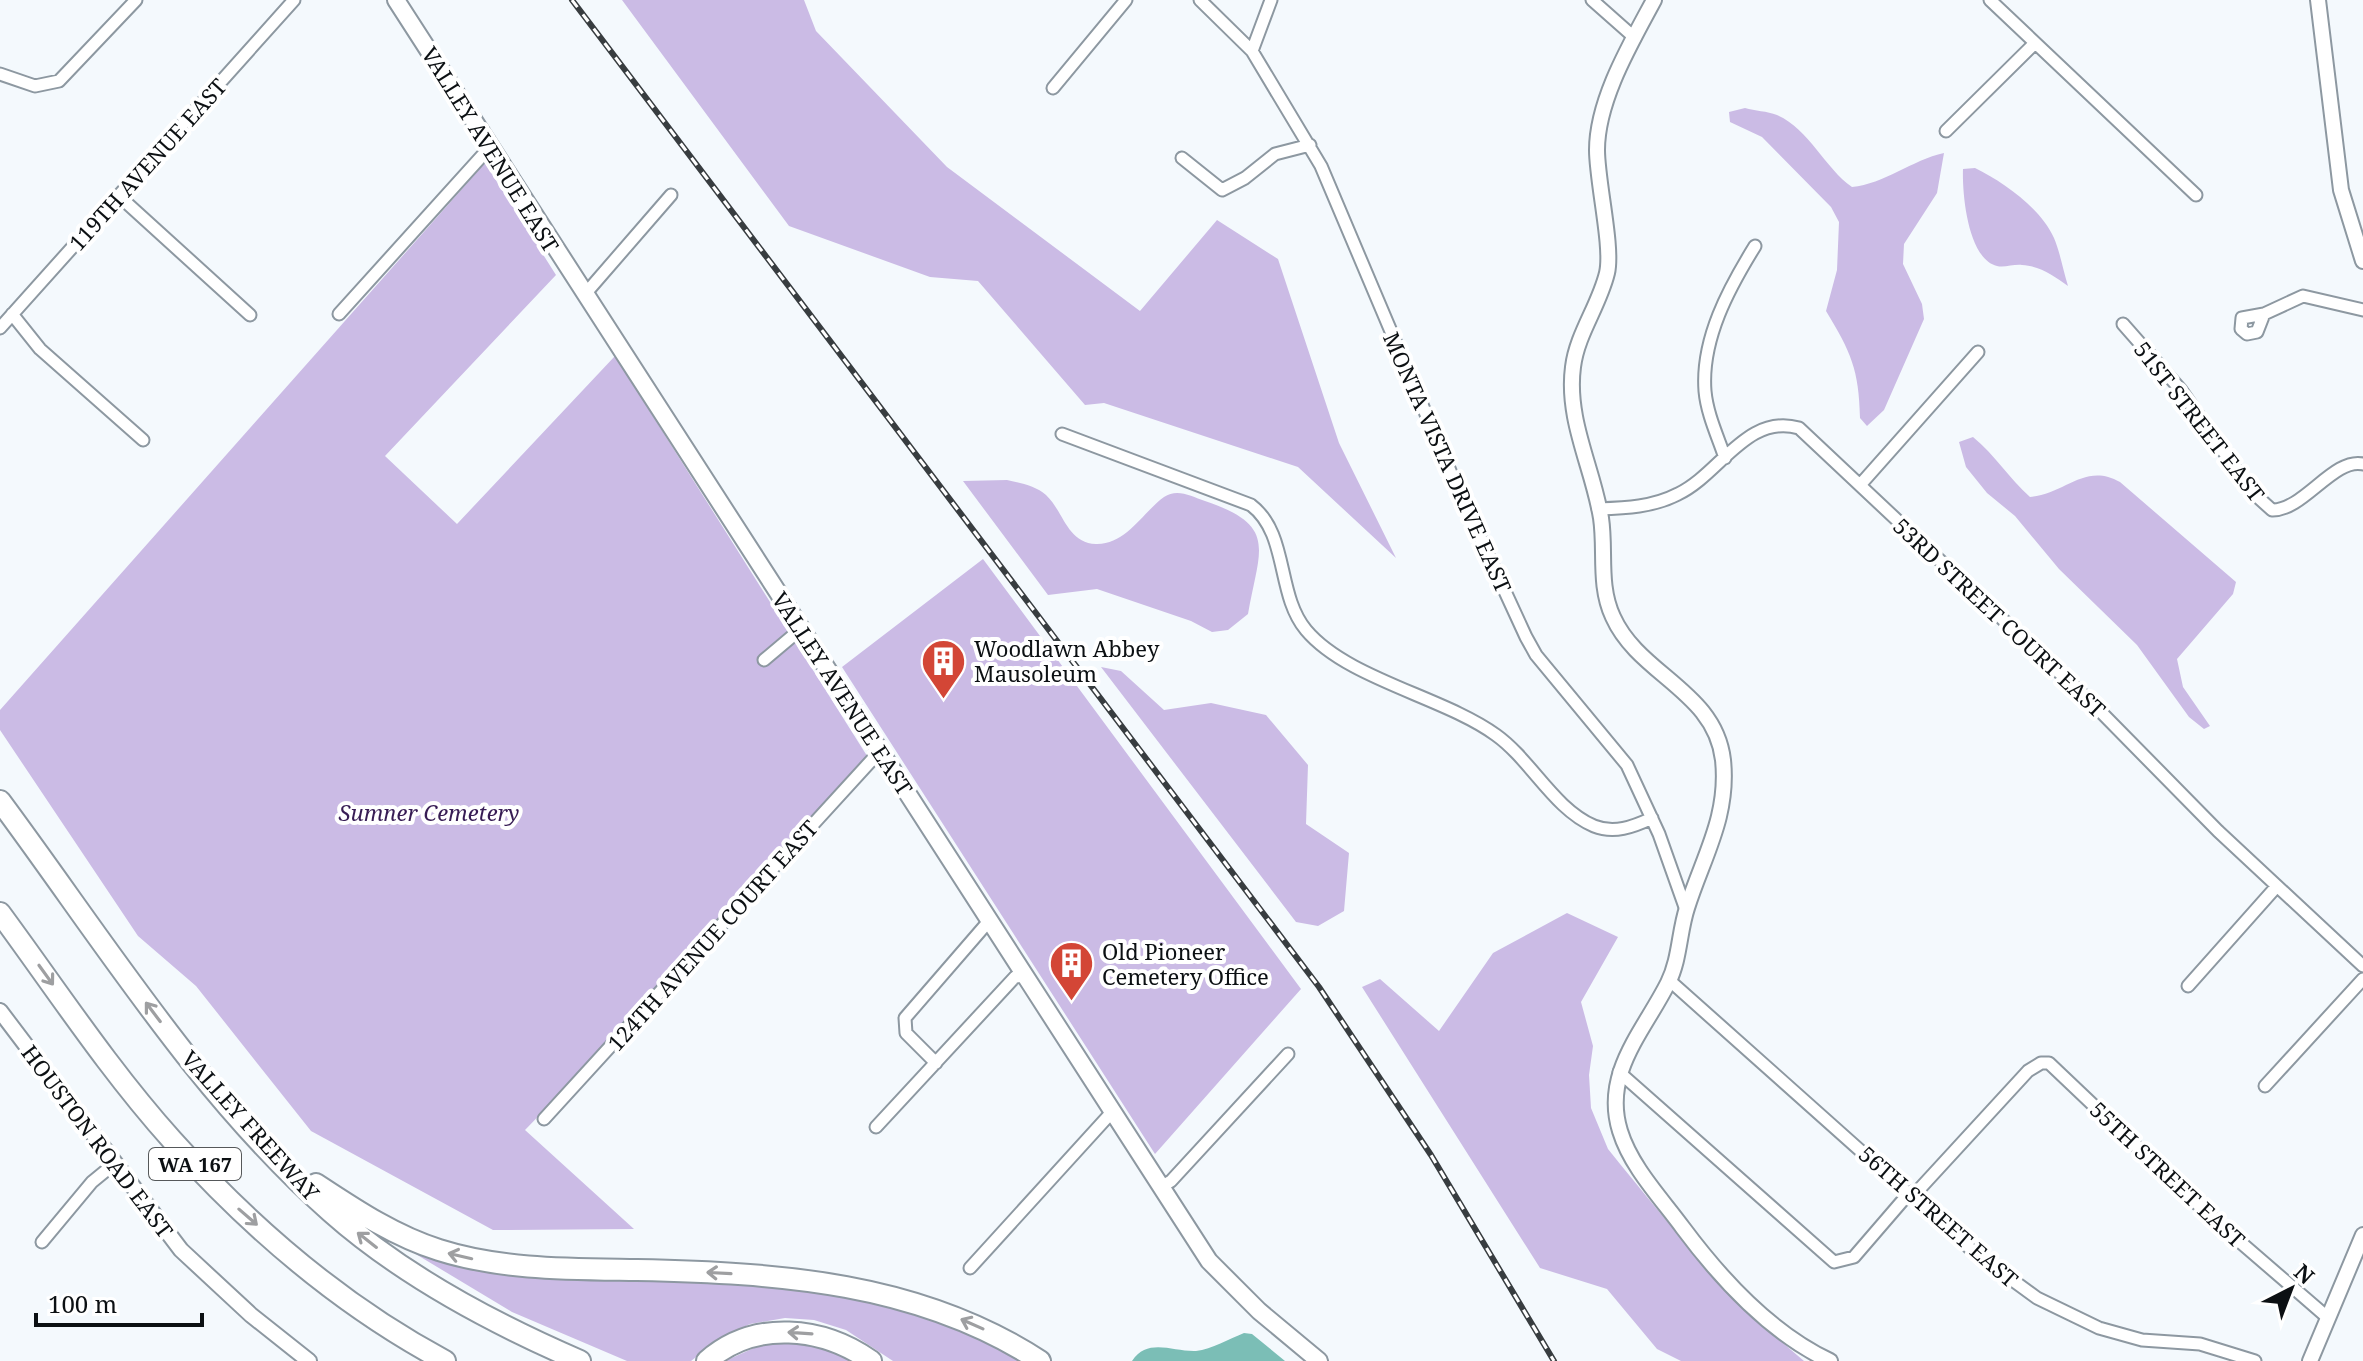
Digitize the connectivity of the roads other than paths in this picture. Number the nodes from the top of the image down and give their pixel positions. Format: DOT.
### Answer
graph roads {
  1 [pos="136,0"];
  2 [pos="294,0"];
  3 [pos="396,0"];
  4 [pos="1126,0"];
  5 [pos="1200,0"];
  6 [pos="1271,0"];
  7 [pos="1592,0"];
  8 [pos="1654,0"];
  9 [pos="1990,0"];
  10 [pos="2318,0"];
  11 [pos="1635,38"];
  12 [pos="2035,43"];
  13 [pos="1252,51"];
  14 [pos="0,74"];
  15 [pos="1053,88"];
  16 [pos="1946,131"];
  17 [pos="1310,145"];
  18 [pos="490,147"];
  19 [pos="1182,158"];
  20 [pos="671,195"];
  21 [pos="2196,195"];
  22 [pos="119,196"];
  23 [pos="1755,246"];
  24 [pos="2363,261"];
  25 [pos="586,293"];
  26 [pos="2363,310"];
  27 [pos="12,314"];
  28 [pos="339,314"];
  29 [pos="2264,314"];
  30 [pos="250,315"];
  31 [pos="2123,324"];
  32 [pos="0,328"];
  33 [pos="1978,352"];
  34 [pos="1062,434"];
  35 [pos="143,440"];
  36 [pos="1725,458"];
  37 [pos="2363,464"];
  38 [pos="1860,485"];
  39 [pos="1598,509"];
  40 [pos="802,628"];
  41 [pos="764,660"];
  42 [pos="880,751"];
  43 [pos="0,801"];
  44 [pos="1652,818"];
  45 [pos="2277,886"];
  46 [pos="1686,910"];
  47 [pos="0,913"];
  48 [pos="989,921"];
  49 [pos="2363,966"];
  50 [pos="1025,976"];
  51 [pos="2363,979"];
  52 [pos="1669,980"];
  53 [pos="2188,986"];
  54 [pos="0,1011"];
  55 [pos="1288,1054"];
  56 [pos="936,1063"];
  57 [pos="1619,1072"];
  58 [pos="2265,1086"];
  59 [pos="1112,1112"];
  60 [pos="544,1119"];
  61 [pos="876,1127"];
  62 [pos="277,1156"];
  63 [pos="114,1164"];
  64 [pos="1161,1187"];
  65 [pos="1912,1193"];
  66 [pos="2363,1235"];
  67 [pos="42,1242"];
  68 [pos="970,1268"];
  69 [pos="2327,1317"];
  70 [pos="309,1361"];
  71 [pos="445,1361"];
  72 [pos="580,1361"];
  73 [pos="707,1361"];
  74 [pos="871,1361"];
  75 [pos="1040,1361"];
  76 [pos="1319,1361"];
  77 [pos="1830,1361"];
  78 [pos="2255,1361"];
  79 [pos="2310,1361"];
  1 -- 14 [label="street"];
  2 -- 22 [label="street, 119TH AVENUE EAST"];
  3 -- 18 [label="main road, VALLEY AVENUE EAST"];
  4 -- 15 [label="street"];
  5 -- 13 [label="street"];
  6 -- 13 [label="street"];
  7 -- 11 [label="street"];
  8 -- 11 [label="street"];
  9 -- 12 [label="street"];
  10 -- 24 [label="street"];
  11 -- 39 [label="street"];
  12 -- 16 [label="street"];
  12 -- 21 [label="street"];
  13 -- 17 [label="street, MONTA VISTA DRIVE EAST"];
  17 -- 19 [label="street"];
  17 -- 44 [label="street, MONTA VISTA DRIVE EAST"];
  18 -- 25 [label="main road, VALLEY AVENUE EAST"];
  18 -- 28 [label="street"];
  20 -- 25 [label="street"];
  22 -- 27 [label="street, 119TH AVENUE EAST"];
  22 -- 30 [label="street"];
  23 -- 36 [label="street"];
  25 -- 40 [label="main road, VALLEY AVENUE EAST"];
  26 -- 29 [label="street"];
  27 -- 32 [label="street, 119TH AVENUE EAST"];
  27 -- 35 [label="street"];
  31 -- 37 [label="street, 51ST STREET EAST"];
  33 -- 38 [label="street"];
  34 -- 44 [label="street"];
  36 -- 38 [label="street, 53RD STREET COURT EAST"];
  36 -- 39 [label="street, 53RD STREET COURT EAST"];
  38 -- 45 [label="street, 53RD STREET COURT EAST"];
  39 -- 46 [label="street"];
  40 -- 41 [label="street"];
  40 -- 42 [label="main road, VALLEY AVENUE EAST"];
  42 -- 48 [label="main road, VALLEY AVENUE EAST"];
  42 -- 60 [label="street, 124TH AVENUE COURT EAST"];
  62 -- 43 [label="highway, VALLEY FREEWAY / WA 167, one-way"];
  44 -- 46 [label="street, MONTA VISTA DRIVE EAST"];
  45 -- 49 [label="street, 53RD STREET COURT EAST"];
  45 -- 53 [label="street"];
  46 -- 52 [label="street"];
  47 -- 71 [label="highway, WA 167, one-way"];
  48 -- 50 [label="main road, VALLEY AVENUE EAST"];
  48 -- 56 [label="street"];
  50 -- 56 [label="street"];
  50 -- 59 [label="main road, VALLEY AVENUE EAST"];
  51 -- 58 [label="street"];
  52 -- 57 [label="street"];
  52 -- 65 [label="street, 56TH STREET EAST"];
  54 -- 63 [label="street, HOUSTON ROAD EAST"];
  55 -- 64 [label="street"];
  56 -- 61 [label="street"];
  57 -- 65 [label="street"];
  57 -- 77 [label="street"];
  59 -- 64 [label="main road, VALLEY AVENUE EAST"];
  59 -- 68 [label="street"];
  72 -- 62 [label="highway, VALLEY FREEWAY / WA 167, one-way"];
  75 -- 62 [label="highway, one-way"];
  63 -- 67 [label="street"];
  63 -- 70 [label="street, HOUSTON ROAD EAST"];
  64 -- 76 [label="main road, VALLEY AVENUE EAST"];
  65 -- 69 [label="street, 55TH STREET EAST"];
  65 -- 78 [label="street, 56TH STREET EAST"];
  66 -- 69 [label="street"];
  69 -- 79 [label="street"];
  74 -- 73 [label="highway, one-way"];
}
